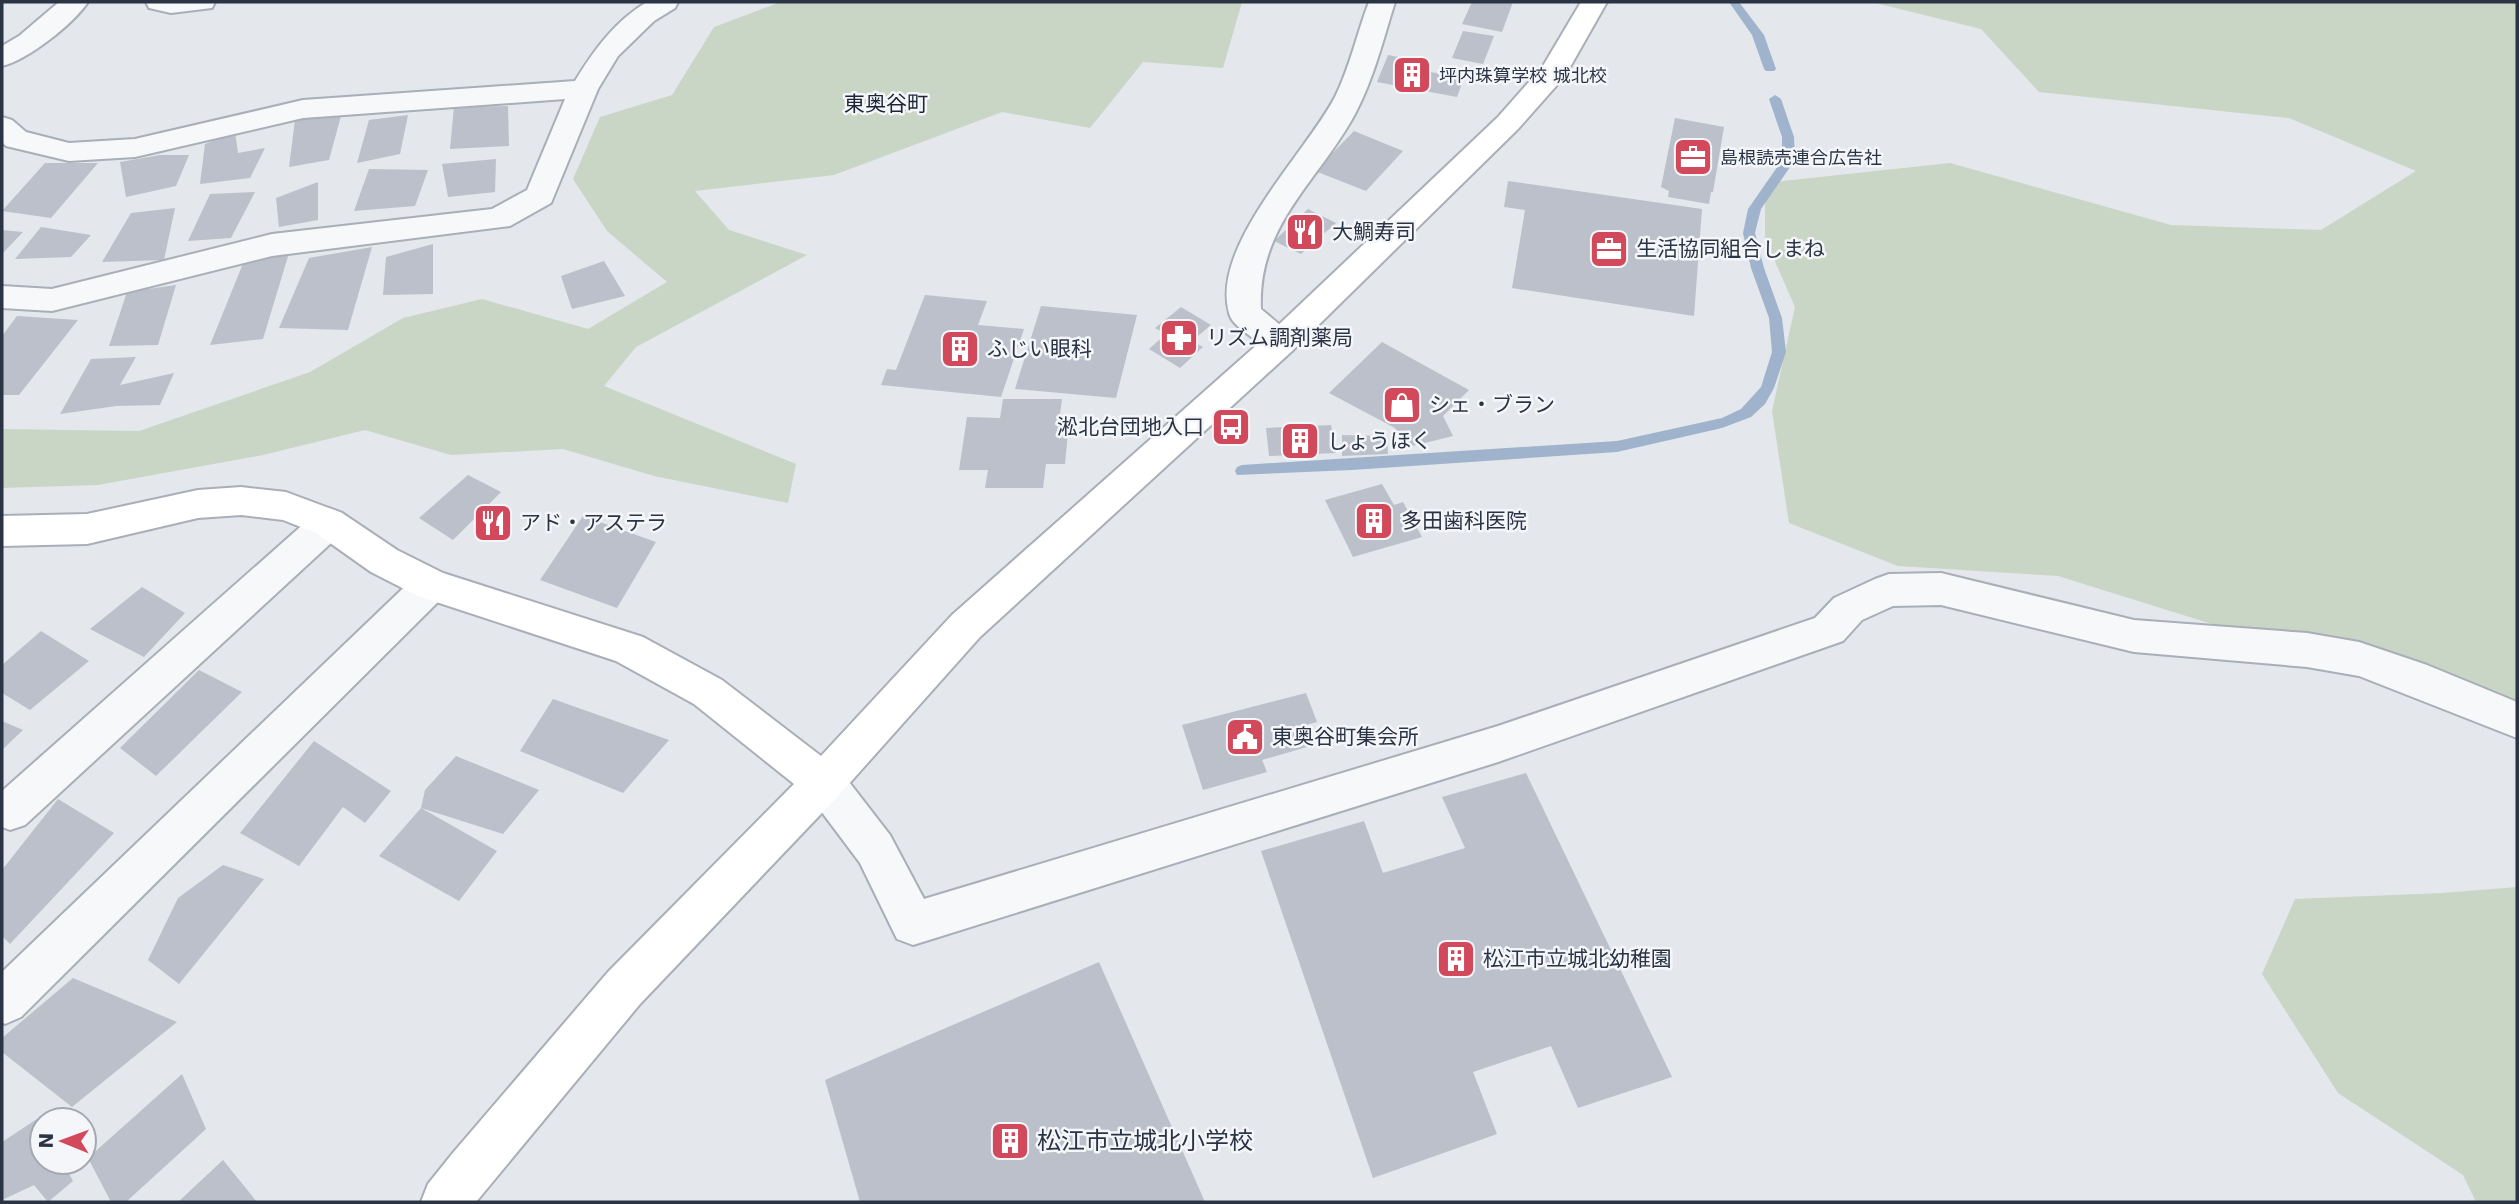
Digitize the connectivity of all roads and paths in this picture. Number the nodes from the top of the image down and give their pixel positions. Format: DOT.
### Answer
graph roads {
  1 [pos="75,2"];
  2 [pos="159,2"];
  3 [pos="202,2"];
  4 [pos="666,2"];
  5 [pos="1382,2"];
  6 [pos="1594,2"];
  7 [pos="2,58"];
  8 [pos="584,89"];
  9 [pos="2,126"];
  10 [pos="2,297"];
  11 [pos="1280,343"];
  12 [pos="329,523"];
  13 [pos="2,531"];
  14 [pos="430,585"];
  15 [pos="2517,720"];
  16 [pos="824,782"];
  17 [pos="10,811"];
  18 [pos="5,1001"];
  19 [pos="446,1202"];
  1 -- 7 [label="street"];
  2 -- 3 [label="street"];
  4 -- 8 [label="street"];
  5 -- 11 [label="street"];
  6 -- 11 [label="street"];
  8 -- 9 [label="street"];
  8 -- 10 [label="street"];
  11 -- 16 [label="street"];
  12 -- 13 [label="street"];
  12 -- 14 [label="street"];
  12 -- 17 [label="street"];
  14 -- 16 [label="street"];
  14 -- 18 [label="street"];
  15 -- 16 [label="street"];
  16 -- 19 [label="street"];
}
